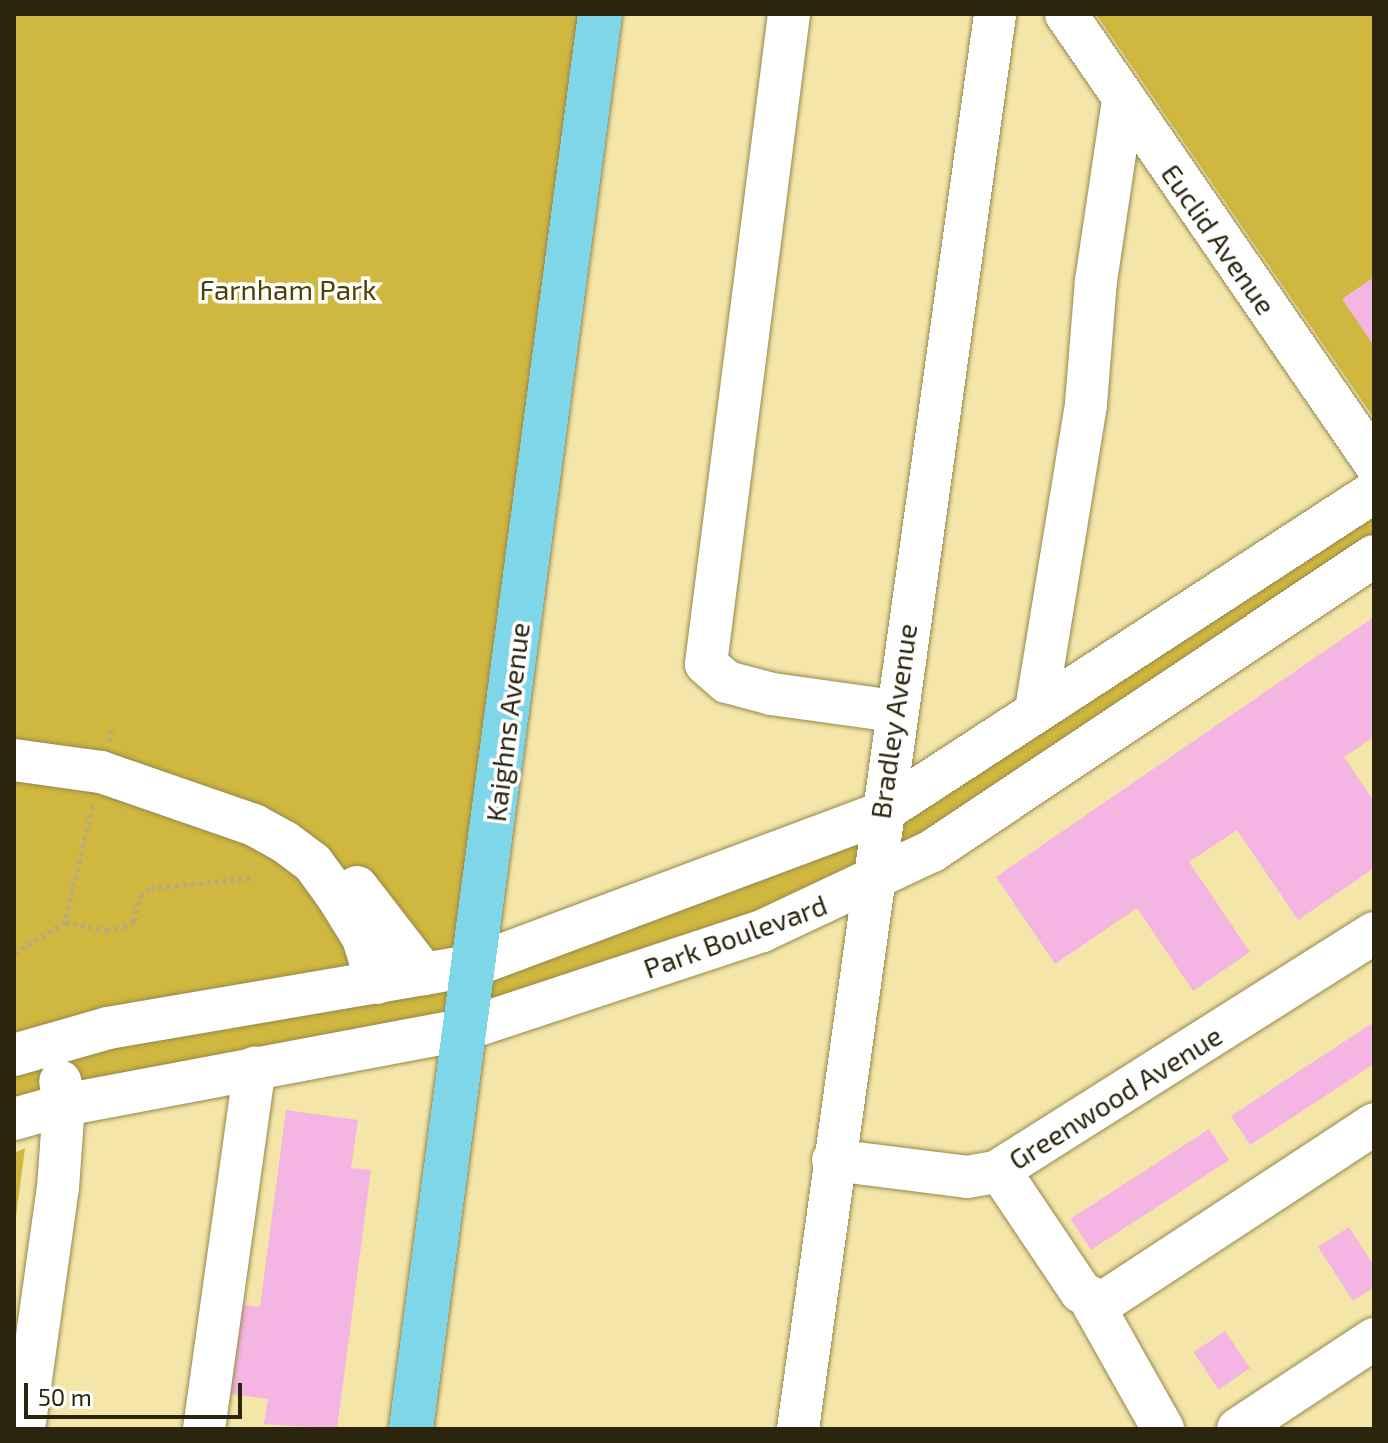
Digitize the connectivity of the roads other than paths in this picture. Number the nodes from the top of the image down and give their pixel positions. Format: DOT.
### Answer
graph roads {
  1 [pos="600,14"];
  2 [pos="789,14"];
  3 [pos="995,14"];
  4 [pos="1066,14"];
  5 [pos="1123,100"];
  6 [pos="1374,462"];
  7 [pos="1374,492"];
  8 [pos="1374,556"];
  9 [pos="1036,710"];
  10 [pos="895,711"];
  11 [pos="14,760"];
  12 [pos="881,813"];
  13 [pos="254,825"];
  14 [pos="871,883"];
  15 [pos="1374,933"];
  16 [pos="475,965"];
  17 [pos="424,974"];
  18 [pos="377,983"];
  19 [pos="466,1029"];
  20 [pos="32,1050"];
  21 [pos="255,1068"];
  22 [pos="64,1105"];
  23 [pos="14,1119"];
  24 [pos="1374,1124"];
  25 [pos="833,1160"];
  26 [pos="999,1170"];
  27 [pos="1091,1301"];
  28 [pos="1374,1339"];
  29 [pos="24,1429"];
  30 [pos="204,1429"];
  31 [pos="411,1429"];
  32 [pos="798,1429"];
  33 [pos="1163,1429"];
  34 [pos="1238,1429"];
  1 -- 16 [label="main road, Kaighns Avenue"];
  2 -- 10 [label="street"];
  3 -- 10 [label="street, Bradley Avenue"];
  4 -- 5 [label="street, Euclid Avenue"];
  5 -- 6 [label="street, Euclid Avenue"];
  5 -- 9 [label="street"];
  7 -- 9 [label="street"];
  8 -- 14 [label="street, Park Boulevard"];
  9 -- 12 [label="street"];
  10 -- 12 [label="street, Bradley Avenue"];
  11 -- 13 [label="street"];
  12 -- 14 [label="street, Bradley Avenue"];
  12 -- 16 [label="street"];
  13 -- 17 [label="street"];
  13 -- 18 [label="street"];
  14 -- 19 [label="street, Park Boulevard"];
  14 -- 25 [label="street, Bradley Avenue"];
  15 -- 26 [label="street, Greenwood Avenue"];
  16 -- 17 [label="street"];
  16 -- 19 [label="main road, Kaighns Avenue"];
  17 -- 18 [label="street"];
  18 -- 20 [label="street"];
  19 -- 21 [label="street, Park Boulevard"];
  19 -- 31 [label="main road, Kaighns Avenue"];
  20 -- 22 [label="street"];
  21 -- 22 [label="street, Park Boulevard"];
  21 -- 30 [label="street"];
  22 -- 23 [label="street, Park Boulevard"];
  22 -- 29 [label="street"];
  24 -- 27 [label="street"];
  25 -- 26 [label="street, Greenwood Avenue"];
  25 -- 32 [label="street, Bradley Avenue"];
  26 -- 27 [label="street"];
  27 -- 33 [label="street"];
  28 -- 34 [label="street"];
}
